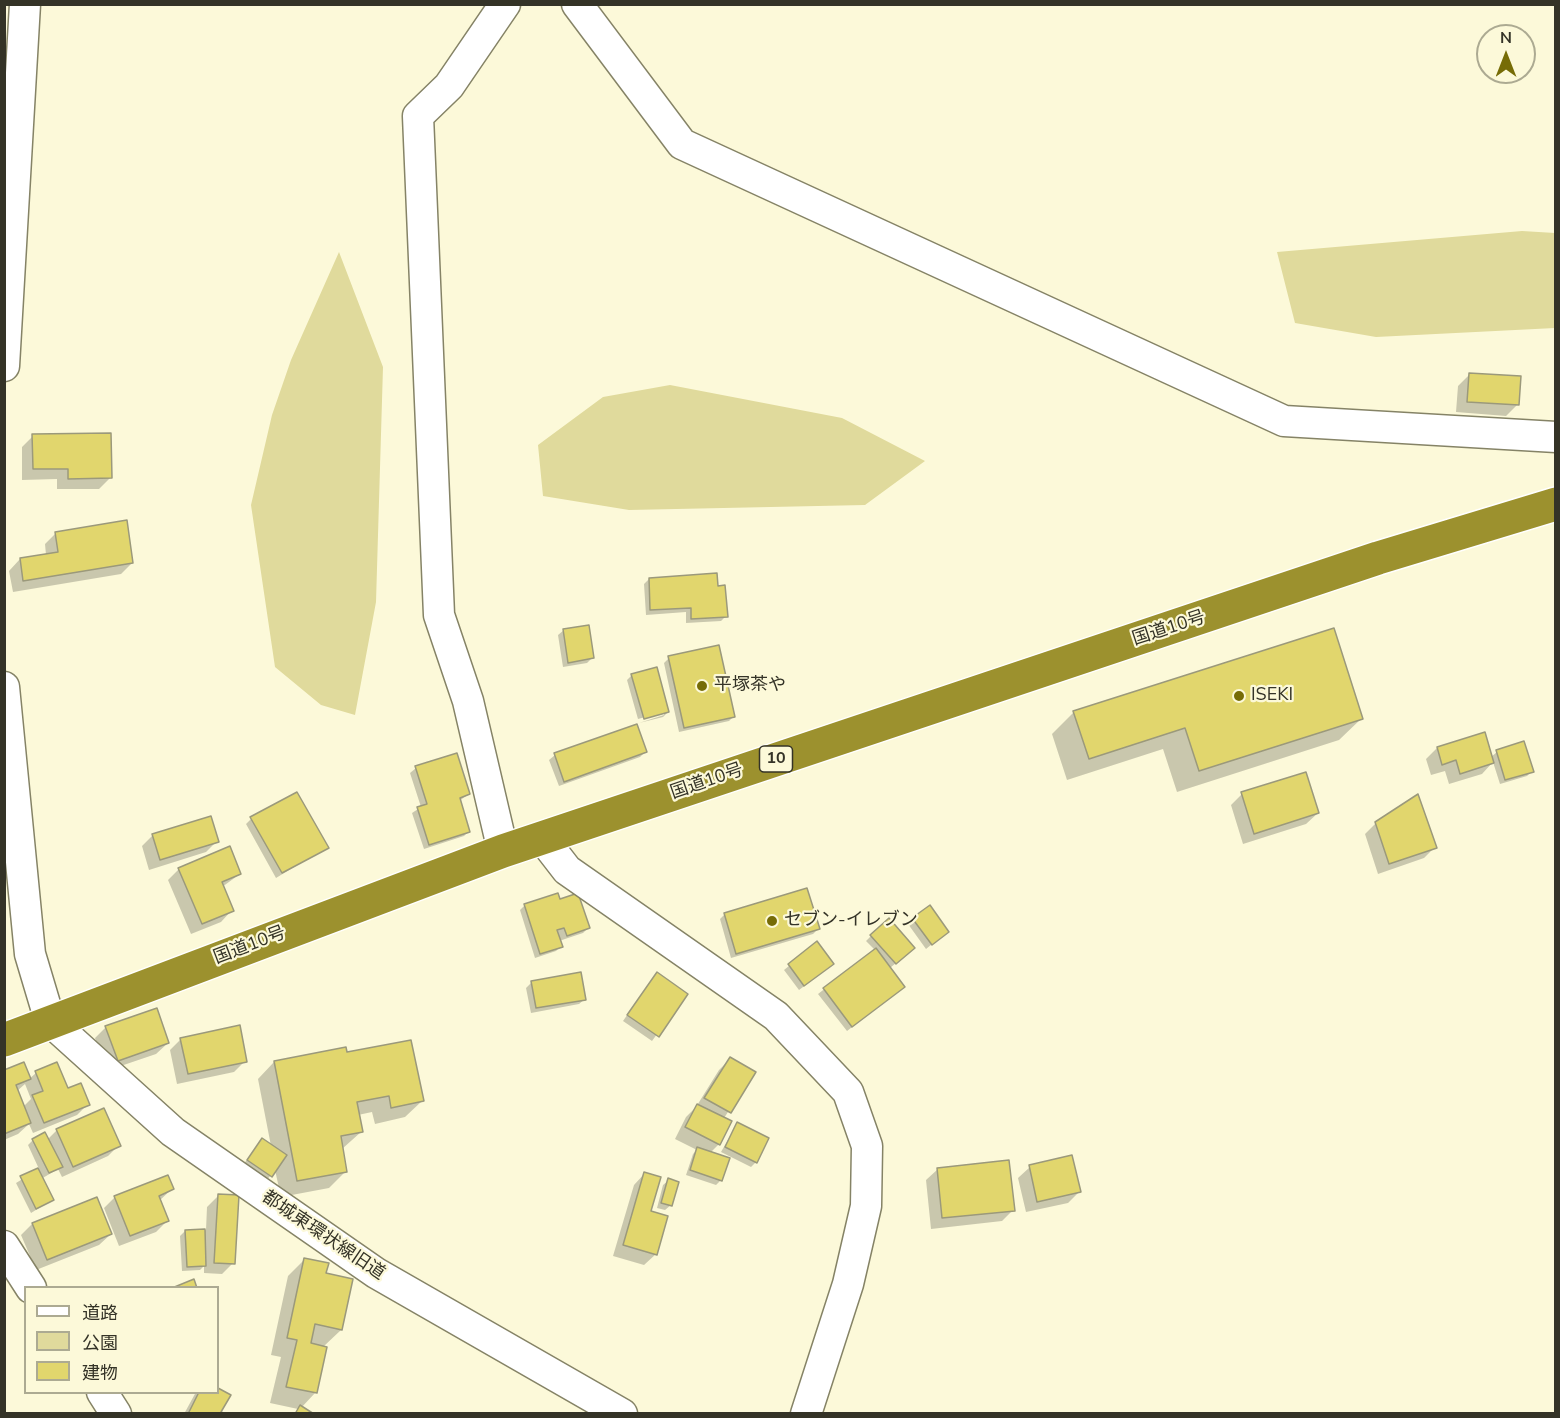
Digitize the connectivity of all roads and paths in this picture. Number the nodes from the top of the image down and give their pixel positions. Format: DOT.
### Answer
graph roads {
  1 [pos="25,4"];
  2 [pos="505,4"];
  3 [pos="577,4"];
  4 [pos="4,366"];
  5 [pos="1556,437"];
  6 [pos="1556,504"];
  7 [pos="4,687"];
  8 [pos="543,839"];
  9 [pos="503,851"];
  10 [pos="50,1021"];
  11 [pos="4,1040"];
  12 [pos="4,1246"];
  13 [pos="30,1286"];
  14 [pos="103,1394"];
  15 [pos="116,1413"];
  16 [pos="622,1413"];
  17 [pos="806,1413"];
  1 -- 4 [label="street"];
  2 -- 9 [label="street"];
  3 -- 5 [label="street"];
  6 -- 8 [label="highway, 国道10号 / 10"];
  7 -- 10 [label="street"];
  8 -- 9 [label="highway, 国道10号 / 10"];
  8 -- 17 [label="street"];
  9 -- 10 [label="highway, 国道10号 / 10"];
  10 -- 11 [label="highway, 国道10号 / 10"];
  10 -- 16 [label="street, 都城東環状線旧道"];
  12 -- 13 [label="street"];
  14 -- 15 [label="street"];
}
